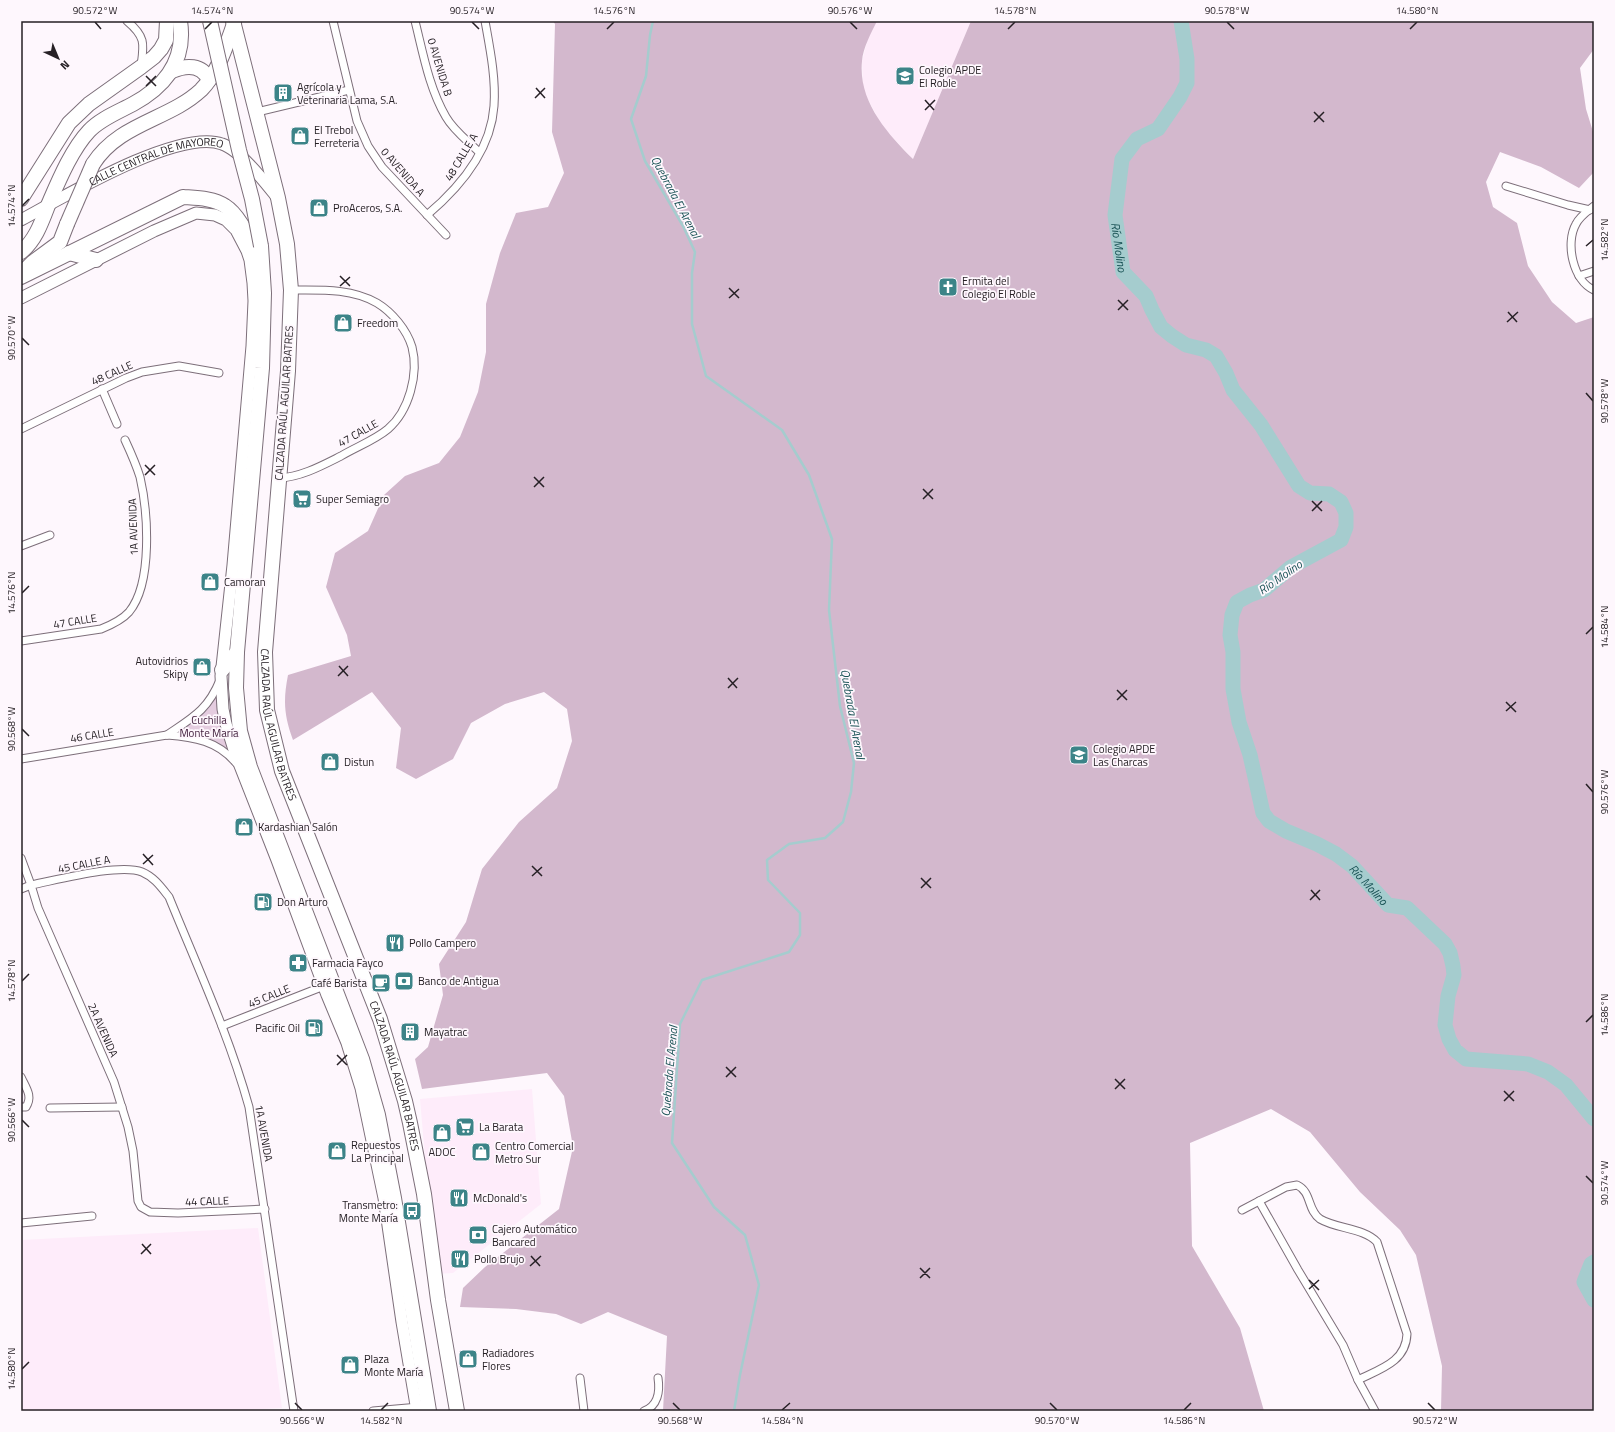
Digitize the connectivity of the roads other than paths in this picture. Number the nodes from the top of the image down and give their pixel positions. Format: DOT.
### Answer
graph roads {
  1 [pos="128,21"];
  2 [pos="167,21"];
  3 [pos="180,21"];
  4 [pos="210,21"];
  5 [pos="333,21"];
  6 [pos="415,21"];
  7 [pos="485,21"];
  8 [pos="234,23"];
  9 [pos="141,67"];
  10 [pos="172,71"];
  11 [pos="209,80"];
  12 [pos="349,90"];
  13 [pos="257,112"];
  14 [pos="480,152"];
  15 [pos="1506,186"];
  16 [pos="21,198"];
  17 [pos="278,198"];
  18 [pos="1592,208"];
  19 [pos="47,209"];
  20 [pos="427,215"];
  21 [pos="21,220"];
  22 [pos="242,232"];
  23 [pos="446,235"];
  24 [pos="21,252"];
  25 [pos="69,253"];
  26 [pos="96,260"];
  27 [pos="262,264"];
  28 [pos="1594,271"];
  29 [pos="21,276"];
  30 [pos="1579,276"];
  31 [pos="291,290"];
  32 [pos="1594,290"];
  33 [pos="21,298"];
  34 [pos="219,373"];
  35 [pos="102,389"];
  36 [pos="117,424"];
  37 [pos="21,429"];
  38 [pos="126,440"];
  39 [pos="279,478"];
  40 [pos="50,535"];
  41 [pos="21,546"];
  42 [pos="129,612"];
  43 [pos="21,641"];
  44 [pos="237,652"];
  45 [pos="221,673"];
  46 [pos="167,735"];
  47 [pos="21,759"];
  48 [pos="241,769"];
  49 [pos="21,858"];
  50 [pos="151,877"];
  51 [pos="31,885"];
  52 [pos="21,889"];
  53 [pos="324,986"];
  54 [pos="222,1026"];
  55 [pos="21,1077"];
  56 [pos="24,1107"];
  57 [pos="122,1107"];
  58 [pos="50,1108"];
  59 [pos="389,1168"];
  60 [pos="1259,1201"];
  61 [pos="265,1210"];
  62 [pos="1242,1210"];
  63 [pos="150,1212"];
  64 [pos="92,1216"];
  65 [pos="21,1223"];
  66 [pos="388,1223"];
  67 [pos="580,1378"];
  68 [pos="658,1378"];
  69 [pos="1358,1380"];
  70 [pos="423,1409"];
  71 [pos="294,1411"];
  72 [pos="373,1411"];
  73 [pos="457,1411"];
  74 [pos="584,1411"];
  75 [pos="644,1411"];
  76 [pos="1375,1411"];
  1 -- 9 [label="street"];
  2 -- 9 [label="highway"];
  3 -- 10 [label="highway"];
  4 -- 27 [label="highway, bridge"];
  5 -- 12 [label="street, 0 AVENIDA A"];
  6 -- 14 [label="street, 0 AVENIDA B"];
  7 -- 14 [label="street, 48 CALLE A"];
  8 -- 11 [label="highway"];
  8 -- 13 [label="highway, CALZADA RAÚL AGUILAR BATRES"];
  9 -- 16 [label="highway"];
  10 -- 11 [label="highway"];
  10 -- 19 [label="highway"];
  11 -- 29 [label="highway, bridge"];
  12 -- 13 [label="street"];
  12 -- 20 [label="street, 0 AVENIDA A"];
  13 -- 17 [label="highway, CALZADA RAÚL AGUILAR BATRES"];
  14 -- 20 [label="street, 48 CALLE A"];
  15 -- 18 [label="street"];
  17 -- 19 [label="street, CALLE CENTRAL DE MAYOREO"];
  17 -- 31 [label="highway, CALZADA RAÚL AGUILAR BATRES"];
  18 -- 30 [label="street"];
  19 -- 21 [label="street, CALLE CENTRAL DE MAYOREO"];
  19 -- 24 [label="highway"];
  20 -- 23 [label="street, 0 AVENIDA A"];
  22 -- 25 [label="highway"];
  22 -- 26 [label="street"];
  22 -- 27 [label="highway"];
  22 -- 45 [label="street"];
  25 -- 26 [label="highway"];
  25 -- 29 [label="highway"];
  26 -- 33 [label="street"];
  27 -- 44 [label="highway"];
  28 -- 30 [label="street"];
  30 -- 32 [label="street"];
  31 -- 39 [label="highway, CALZADA RAÚL AGUILAR BATRES"];
  31 -- 39 [label="street, 47 CALLE"];
  34 -- 35 [label="street, 48 CALLE"];
  35 -- 36 [label="street"];
  35 -- 37 [label="street, 48 CALLE"];
  38 -- 42 [label="street, 1A AVENIDA"];
  39 -- 73 [label="highway, CALZADA RAÚL AGUILAR BATRES"];
  40 -- 41 [label="street"];
  42 -- 43 [label="street, 47 CALLE"];
  44 -- 45 [label="highway"];
  44 -- 59 [label="highway"];
  45 -- 46 [label="street, 46 CALLE"];
  45 -- 48 [label="street"];
  46 -- 47 [label="street, 46 CALLE"];
  46 -- 48 [label="street, 46 CALLE"];
  48 -- 53 [label="street"];
  49 -- 51 [label="street, 2A AVENIDA"];
  50 -- 51 [label="street, 45 CALLE A"];
  50 -- 54 [label="street, 1A AVENIDA"];
  51 -- 52 [label="street, 45 CALLE A"];
  51 -- 57 [label="street, 2A AVENIDA"];
  53 -- 54 [label="street, 45 CALLE"];
  53 -- 66 [label="street"];
  54 -- 61 [label="street, 1A AVENIDA"];
  55 -- 56 [label="street"];
  57 -- 58 [label="street"];
  57 -- 63 [label="street, 2A AVENIDA"];
  59 -- 66 [label="highway"];
  59 -- 70 [label="highway"];
  60 -- 62 [label="street"];
  60 -- 69 [label="street"];
  60 -- 69 [label="street"];
  61 -- 63 [label="street, 44 CALLE"];
  61 -- 71 [label="street, 1A AVENIDA"];
  64 -- 65 [label="street"];
  66 -- 70 [label="street"];
  67 -- 74 [label="street"];
  68 -- 75 [label="street"];
  69 -- 76 [label="street"];
  70 -- 72 [label="street"];
}
